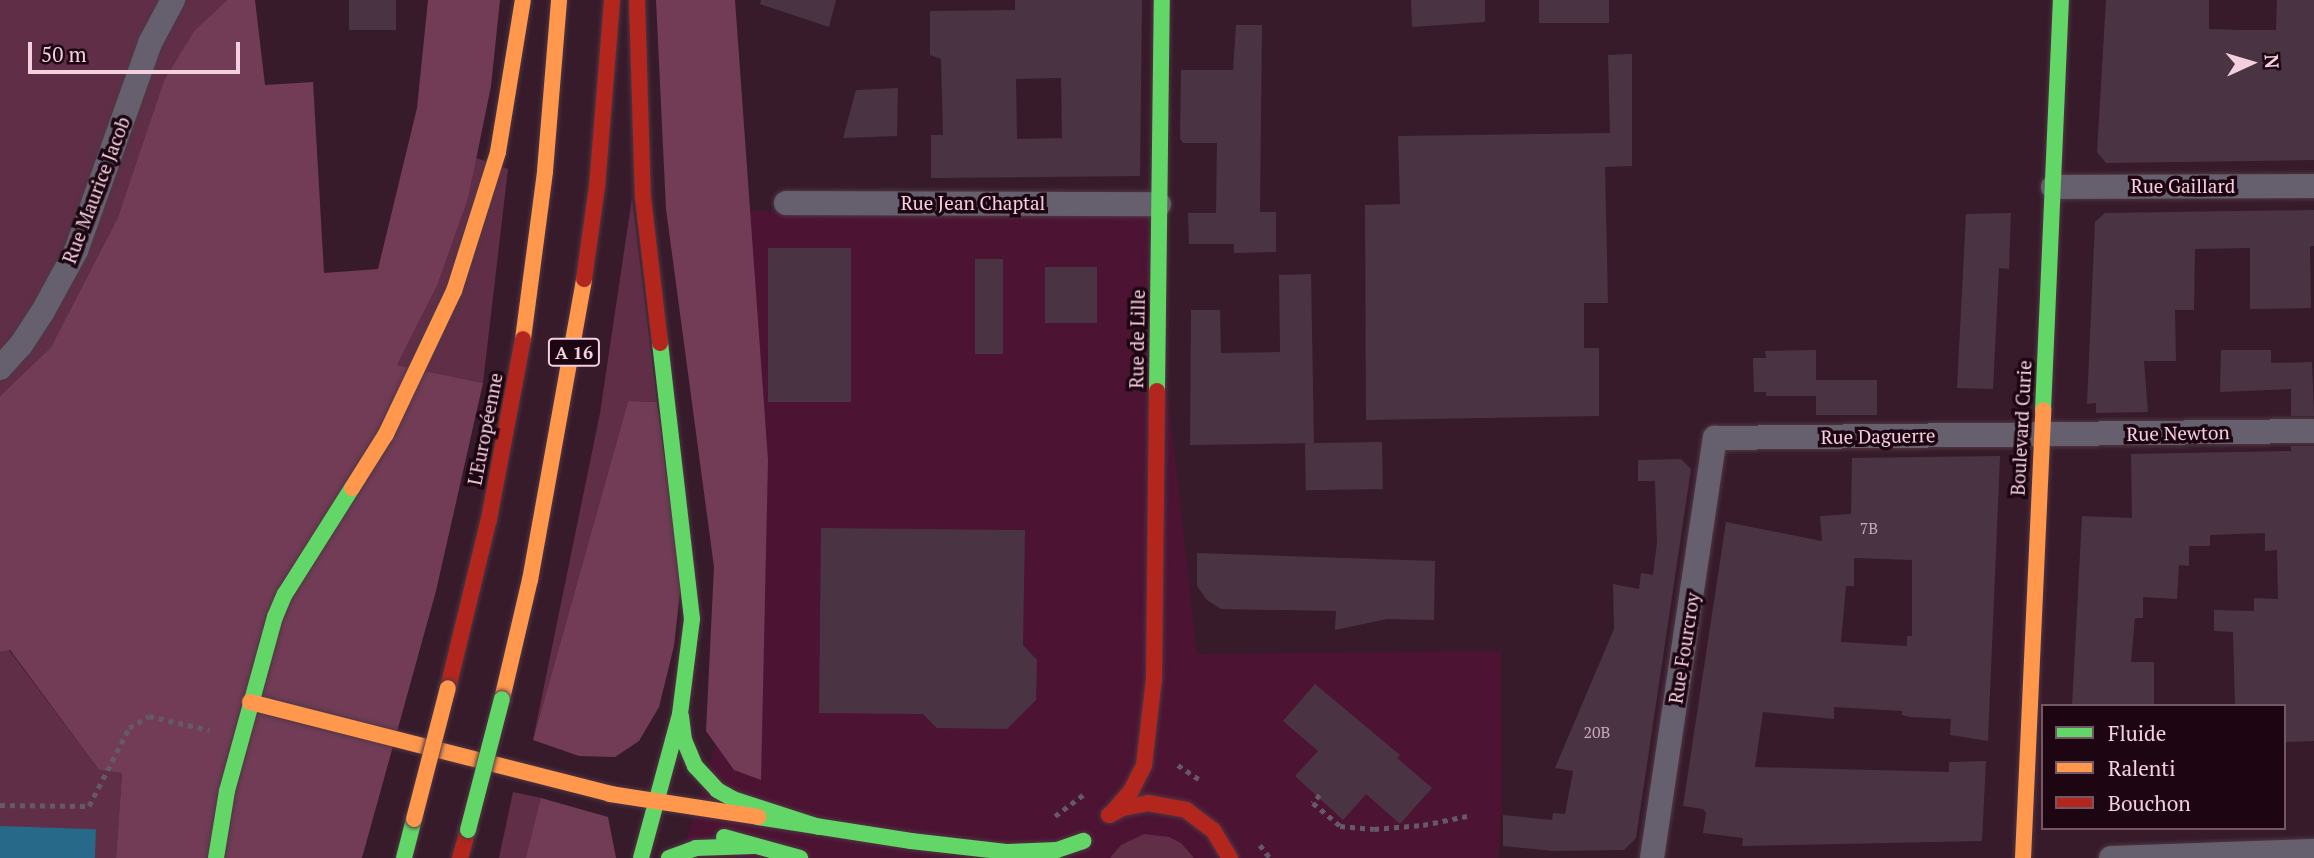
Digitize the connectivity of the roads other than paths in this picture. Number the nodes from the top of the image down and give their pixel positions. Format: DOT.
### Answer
graph roads {
  1 [pos="173,0"];
  2 [pos="523,0"];
  3 [pos="559,0"];
  4 [pos="612,0"];
  5 [pos="638,0"];
  6 [pos="1162,0"];
  7 [pos="2061,0"];
  8 [pos="2314,186"];
  9 [pos="2053,187"];
  10 [pos="786,203"];
  11 [pos="1159,204"];
  12 [pos="0,368"];
  13 [pos="2314,431"];
  14 [pos="2042,435"];
  15 [pos="1715,438"];
  16 [pos="1154,679"];
  17 [pos="250,702"];
  18 [pos="680,715"];
  19 [pos="1162,752"];
  20 [pos="1172,790"];
  21 [pos="1186,810"];
  22 [pos="659,812"];
  23 [pos="819,827"];
  24 [pos="1097,827"];
  25 [pos="703,831"];
  26 [pos="753,846"];
  27 [pos="2314,851"];
  28 [pos="216,858"];
  29 [pos="404,858"];
  30 [pos="460,858"];
  31 [pos="641,858"];
  32 [pos="669,858"];
  33 [pos="800,858"];
  34 [pos="1076,858"];
  35 [pos="1230,858"];
  36 [pos="1652,858"];
  37 [pos="2023,858"];
  38 [pos="2111,858"];
  1 -- 12 [label="street, Rue Maurice Jacob"];
  2 -- 17 [label="main road"];
  3 -- 29 [label="main road, L'Européenne / A 16, bridge"];
  4 -- 30 [label="main road, A 16, bridge"];
  5 -- 18 [label="main road"];
  6 -- 11 [label="main road, Rue de Lille"];
  7 -- 9 [label="main road, Boulevard Curie"];
  8 -- 9 [label="street, Rue Gaillard"];
  9 -- 14 [label="main road, Boulevard Curie"];
  10 -- 11 [label="street, Rue Jean Chaptal"];
  11 -- 16 [label="main road, Rue de Lille"];
  13 -- 14 [label="street, Rue Newton"];
  14 -- 15 [label="street, Rue Daguerre"];
  14 -- 37 [label="main road, Boulevard Curie"];
  15 -- 36 [label="street, Rue Fourcroy"];
  16 -- 19 [label="main road, Rue de Lille"];
  16 -- 24 [label="main road, Rue de Lille"];
  17 -- 22 [label="main road"];
  17 -- 28 [label="main road"];
  18 -- 22 [label="main road"];
  18 -- 23 [label="main road"];
  20 -- 21 [label="main road"];
  21 -- 24 [label="main road"];
  21 -- 35 [label="main road"];
  22 -- 23 [label="main road"];
  22 -- 31 [label="main road"];
  23 -- 24 [label="main road"];
  24 -- 34 [label="main road, Rue de Lille"];
  25 -- 26 [label="main road"];
  26 -- 32 [label="main road"];
  26 -- 33 [label="main road"];
  27 -- 38 [label="street"];
}
